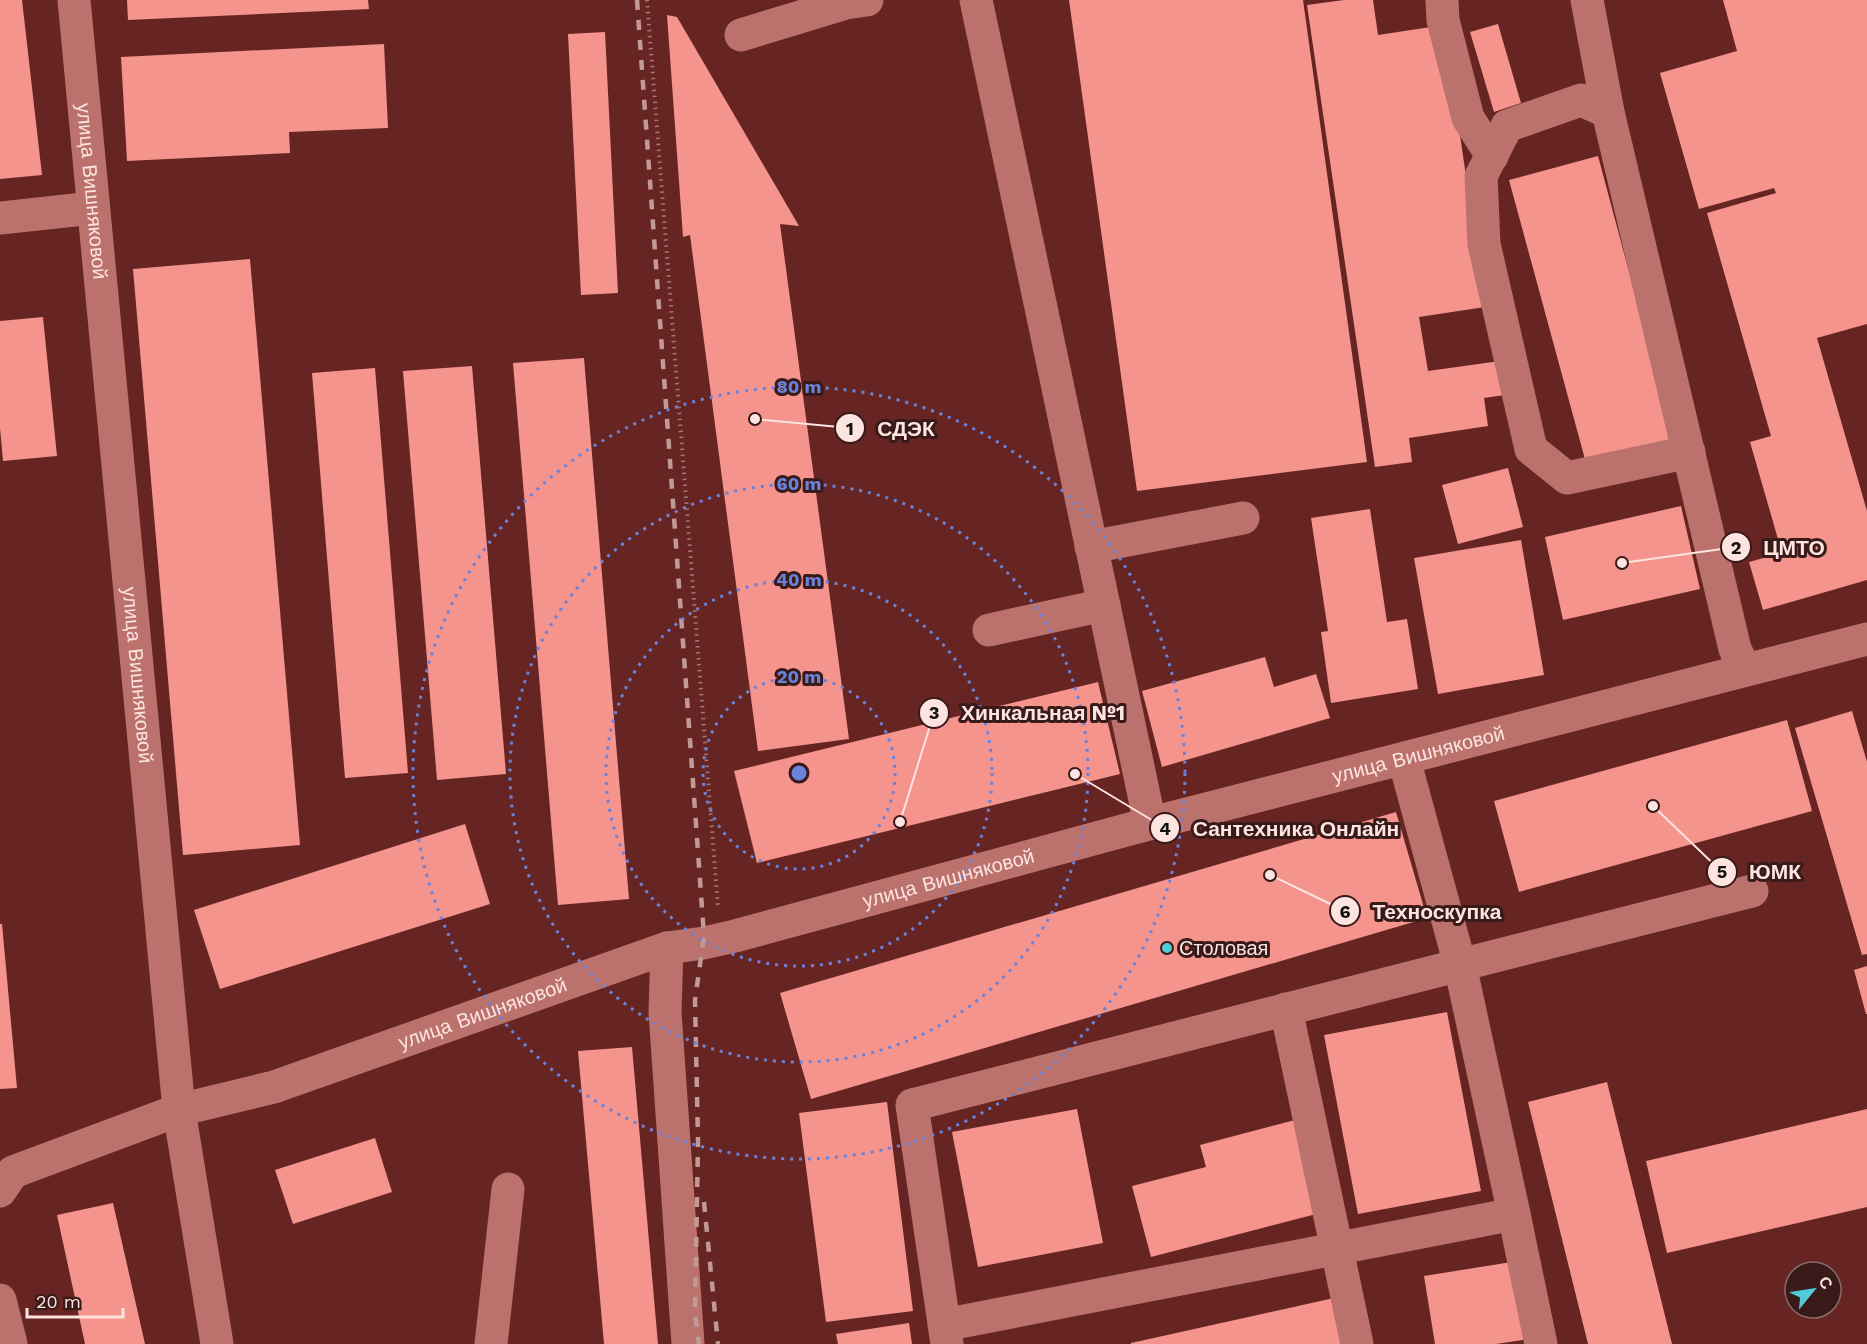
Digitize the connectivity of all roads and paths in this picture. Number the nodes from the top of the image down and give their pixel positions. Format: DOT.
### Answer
graph roads {
  1 [pos="74,0"];
  2 [pos="647,0"];
  3 [pos="867,0"];
  4 [pos="976,0"];
  5 [pos="1442,0"];
  6 [pos="1587,0"];
  7 [pos="741,35"];
  8 [pos="1608,112"];
  9 [pos="1492,156"];
  10 [pos="93,208"];
  11 [pos="0,218"];
  12 [pos="1689,452"];
  13 [pos="1244,518"];
  14 [pos="1091,547"];
  15 [pos="1104,605"];
  16 [pos="989,630"];
  17 [pos="1867,639"];
  18 [pos="1745,670"];
  19 [pos="1404,759"];
  20 [pos="1152,823"];
  21 [pos="1752,891"];
  22 [pos="735,936"];
  23 [pos="667,948"];
  24 [pos="1460,965"];
  25 [pos="1286,1010"];
  26 [pos="179,1110"];
  27 [pos="4,1178"];
  28 [pos="508,1189"];
  29 [pos="1514,1214"];
  30 [pos="1338,1248"];
  31 [pos="0,1300"];
  32 [pos="946,1334"];
  33 [pos="11,1344"];
  34 [pos="217,1344"];
  35 [pos="491,1344"];
  36 [pos="688,1344"];
  37 [pos="1358,1344"];
  38 [pos="1541,1344"];
  1 -- 10 [label="street, улица Вишняковой"];
  2 -- 22 [label="path"];
  3 -- 7 [label="street"];
  4 -- 14 [label="street"];
  5 -- 9 [label="street"];
  6 -- 8 [label="street"];
  8 -- 9 [label="street"];
  8 -- 12 [label="street"];
  9 -- 12 [label="street"];
  10 -- 11 [label="street"];
  10 -- 26 [label="street, улица Вишняковой"];
  12 -- 18 [label="street"];
  13 -- 14 [label="street"];
  14 -- 15 [label="street"];
  15 -- 16 [label="street"];
  15 -- 20 [label="street"];
  17 -- 18 [label="street, улица Вишняковой"];
  18 -- 19 [label="street, улица Вишняковой"];
  19 -- 20 [label="street, улица Вишняковой"];
  19 -- 24 [label="street"];
  20 -- 22 [label="street, улица Вишняковой"];
  21 -- 24 [label="street"];
  22 -- 23 [label="street, улица Вишняковой"];
  23 -- 26 [label="street, улица Вишняковой"];
  23 -- 36 [label="street"];
  24 -- 25 [label="street"];
  24 -- 29 [label="street"];
  25 -- 30 [label="street"];
  25 -- 32 [label="street"];
  26 -- 27 [label="street"];
  26 -- 34 [label="street"];
  28 -- 35 [label="street"];
  29 -- 30 [label="street"];
  29 -- 38 [label="street"];
  30 -- 32 [label="street"];
  30 -- 37 [label="street"];
  31 -- 33 [label="street"];
}
